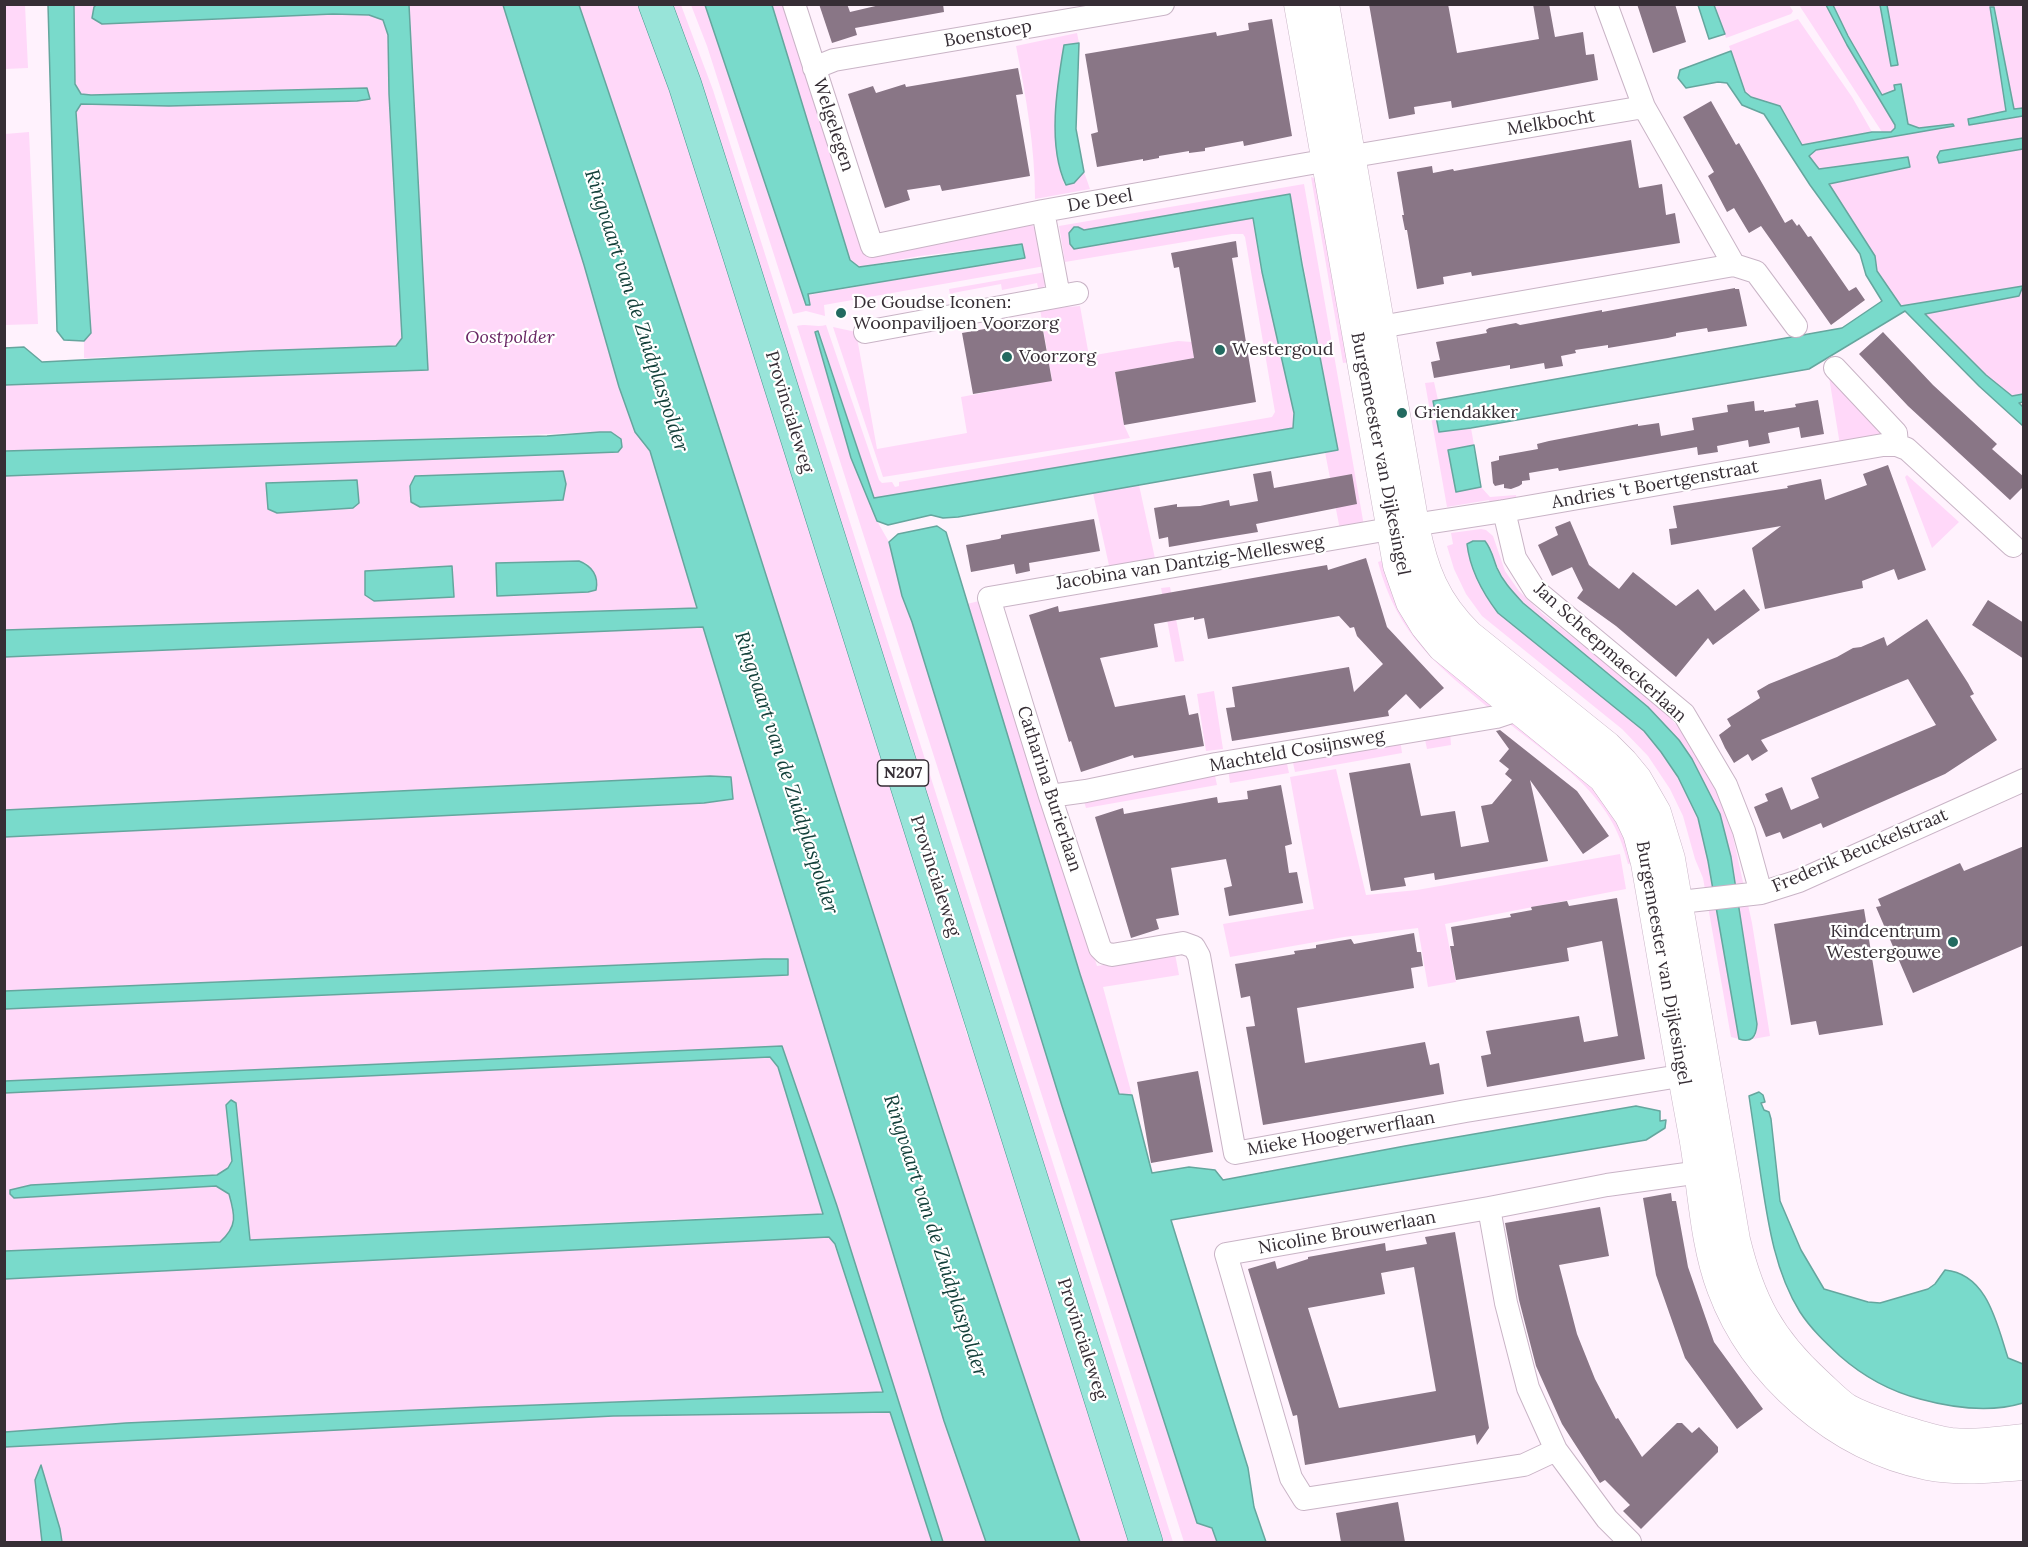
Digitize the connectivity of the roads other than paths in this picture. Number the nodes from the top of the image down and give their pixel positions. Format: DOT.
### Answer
graph roads {
  1 [pos="655,4"];
  2 [pos="794,4"];
  3 [pos="1163,4"];
  4 [pos="1300,4"];
  5 [pos="1323,4"];
  6 [pos="1606,4"];
  7 [pos="814,68"];
  8 [pos="1644,107"];
  9 [pos="1338,158"];
  10 [pos="1043,211"];
  11 [pos="872,246"];
  12 [pos="1734,266"];
  13 [pos="1796,326"];
  14 [pos="1367,329"];
  15 [pos="865,332"];
  16 [pos="1835,368"];
  17 [pos="1897,446"];
  18 [pos="1504,512"];
  19 [pos="1402,527"];
  20 [pos="2013,546"];
  21 [pos="989,598"];
  22 [pos="1527,700"];
  23 [pos="2024,780"];
  24 [pos="1050,795"];
  25 [pos="1761,893"];
  26 [pos="1666,904"];
  27 [pos="1131,951"];
  28 [pos="1694,1073"];
  29 [pos="1712,1170"];
  30 [pos="1489,1208"];
  31 [pos="2024,1440"];
  32 [pos="1556,1450"];
  33 [pos="2024,1464"];
  34 [pos="1146,1542"];
  35 [pos="1630,1542"];
  1 -- 34 [label="main road, Provincialeweg / N207"];
  2 -- 7 [label="street, Welgelegen"];
  3 -- 7 [label="street, Boenstoep"];
  4 -- 9 [label="street, Burgemeester van Dijkesingel"];
  5 -- 9 [label="street, Burgemeester van Dijkesingel"];
  6 -- 8 [label="street"];
  7 -- 11 [label="street, Welgelegen"];
  8 -- 9 [label="street, Melkbocht"];
  8 -- 12 [label="street"];
  9 -- 10 [label="street, De Deel"];
  9 -- 14 [label="street, Burgemeester van Dijkesingel"];
  10 -- 11 [label="street, De Deel"];
  10 -- 15 [label="street"];
  12 -- 13 [label="street"];
  12 -- 14 [label="street"];
  14 -- 19 [label="street, Burgemeester van Dijkesingel"];
  16 -- 17 [label="street"];
  17 -- 18 [label="street, Andries 't Boertgenstraat"];
  17 -- 20 [label="street"];
  18 -- 19 [label="street, Andries 't Boertgenstraat"];
  18 -- 25 [label="street, Jan Scheepmaeckerlaan"];
  19 -- 21 [label="street, Jacobina van Dantzig-Mellesweg"];
  19 -- 22 [label="street, Burgemeester van Dijkesingel"];
  21 -- 24 [label="street, Catharina Burierlaan"];
  22 -- 24 [label="street, Machteld Cosijnsweg"];
  22 -- 26 [label="street, Burgemeester van Dijkesingel"];
  23 -- 25 [label="street, Frederik Beuckelstraat"];
  24 -- 27 [label="street, Catharina Burierlaan"];
  25 -- 26 [label="street, Frederik Beuckelstraat"];
  26 -- 28 [label="street, Burgemeester van Dijkesingel"];
  27 -- 28 [label="street, Mieke Hoogerwerflaan"];
  28 -- 29 [label="street, Burgemeester van Dijkesingel"];
  29 -- 30 [label="street, Nicoline Brouwerlaan"];
  29 -- 31 [label="street, Burgemeester van Dijkesingel"];
  29 -- 33 [label="street, Burgemeester van Dijkesingel"];
  30 -- 32 [label="street"];
  30 -- 32 [label="street, Nicoline Brouwerlaan"];
  32 -- 35 [label="street"];
}
